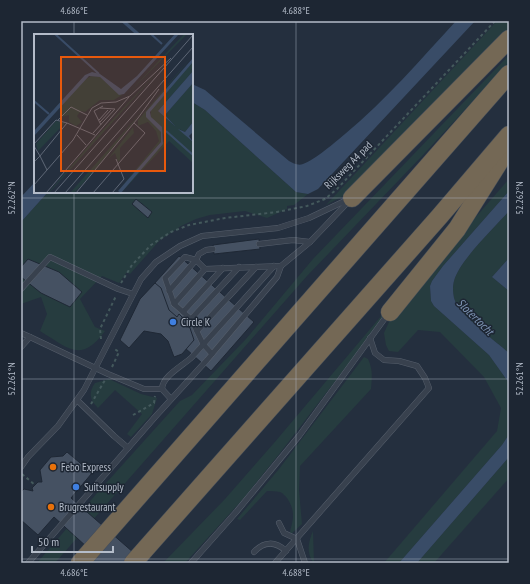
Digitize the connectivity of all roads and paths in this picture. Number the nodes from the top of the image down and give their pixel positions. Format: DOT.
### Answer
graph roads {
  1 [pos="495,21"];
  2 [pos="509,39"];
  3 [pos="509,74"];
  4 [pos="509,135"];
  5 [pos="509,146"];
  6 [pos="352,198"];
  7 [pos="310,242"];
  8 [pos="259,244"];
  9 [pos="213,249"];
  10 [pos="196,260"];
  11 [pos="274,266"];
  12 [pos="281,266"];
  13 [pos="239,267"];
  14 [pos="256,267"];
  15 [pos="223,268"];
  16 [pos="205,269"];
  17 [pos="21,289"];
  18 [pos="118,289"];
  19 [pos="169,291"];
  20 [pos="133,294"];
  21 [pos="174,304"];
  22 [pos="183,312"];
  23 [pos="390,312"];
  24 [pos="191,319"];
  25 [pos="197,331"];
  26 [pos="21,333"];
  27 [pos="30,337"];
  28 [pos="370,338"];
  29 [pos="203,344"];
  30 [pos="21,347"];
  31 [pos="212,354"];
  32 [pos="95,368"];
  33 [pos="156,390"];
  34 [pos="162,390"];
  35 [pos="171,399"];
  36 [pos="77,400"];
  37 [pos="133,415"];
  38 [pos="128,448"];
  39 [pos="21,467"];
  40 [pos="21,473"];
  41 [pos="35,485"];
  42 [pos="278,523"];
  43 [pos="297,539"];
  44 [pos="286,551"];
  45 [pos="254,552"];
  46 [pos="28,563"];
  47 [pos="80,563"];
  48 [pos="133,563"];
  49 [pos="191,563"];
  50 [pos="275,563"];
  51 [pos="305,563"];
  1 -- 18 [label="path, Rijksweg A4 pad"];
  2 -- 6 [label="highway"];
  3 -- 47 [label="highway"];
  4 -- 48 [label="highway"];
  5 -- 23 [label="highway"];
  6 -- 7 [label="lane"];
  6 -- 20 [label="lane"];
  7 -- 8 [label="lane"];
  7 -- 12 [label="lane"];
  9 -- 10 [label="lane"];
  10 -- 16 [label="lane"];
  10 -- 19 [label="lane"];
  10 -- 19 [label="lane"];
  11 -- 12 [label="lane"];
  11 -- 14 [label="lane"];
  11 -- 29 [label="lane"];
  12 -- 31 [label="lane"];
  13 -- 14 [label="lane"];
  13 -- 15 [label="lane"];
  13 -- 24 [label="lane"];
  14 -- 25 [label="lane"];
  15 -- 16 [label="lane"];
  15 -- 22 [label="lane"];
  16 -- 21 [label="lane"];
  17 -- 18 [label="lane"];
  18 -- 20 [label="lane"];
  19 -- 21 [label="lane"];
  20 -- 32 [label="lane"];
  21 -- 22 [label="lane"];
  22 -- 24 [label="lane"];
  23 -- 28 [label="lane"];
  24 -- 25 [label="lane"];
  25 -- 29 [label="lane"];
  26 -- 27 [label="lane"];
  27 -- 30 [label="lane"];
  27 -- 32 [label="lane"];
  28 -- 43 [label="lane"];
  28 -- 49 [label="lane"];
  29 -- 31 [label="lane"];
  29 -- 34 [label="lane"];
  31 -- 35 [label="lane"];
  32 -- 33 [label="lane"];
  32 -- 36 [label="lane"];
  33 -- 34 [label="lane"];
  33 -- 37 [label="path"];
  34 -- 35 [label="lane"];
  35 -- 38 [label="lane"];
  36 -- 38 [label="lane"];
  36 -- 39 [label="lane"];
  38 -- 46 [label="lane"];
  40 -- 41 [label="path"];
  42 -- 43 [label="lane"];
  43 -- 44 [label="lane"];
  43 -- 51 [label="lane"];
  44 -- 45 [label="lane"];
  44 -- 50 [label="lane"];
}
